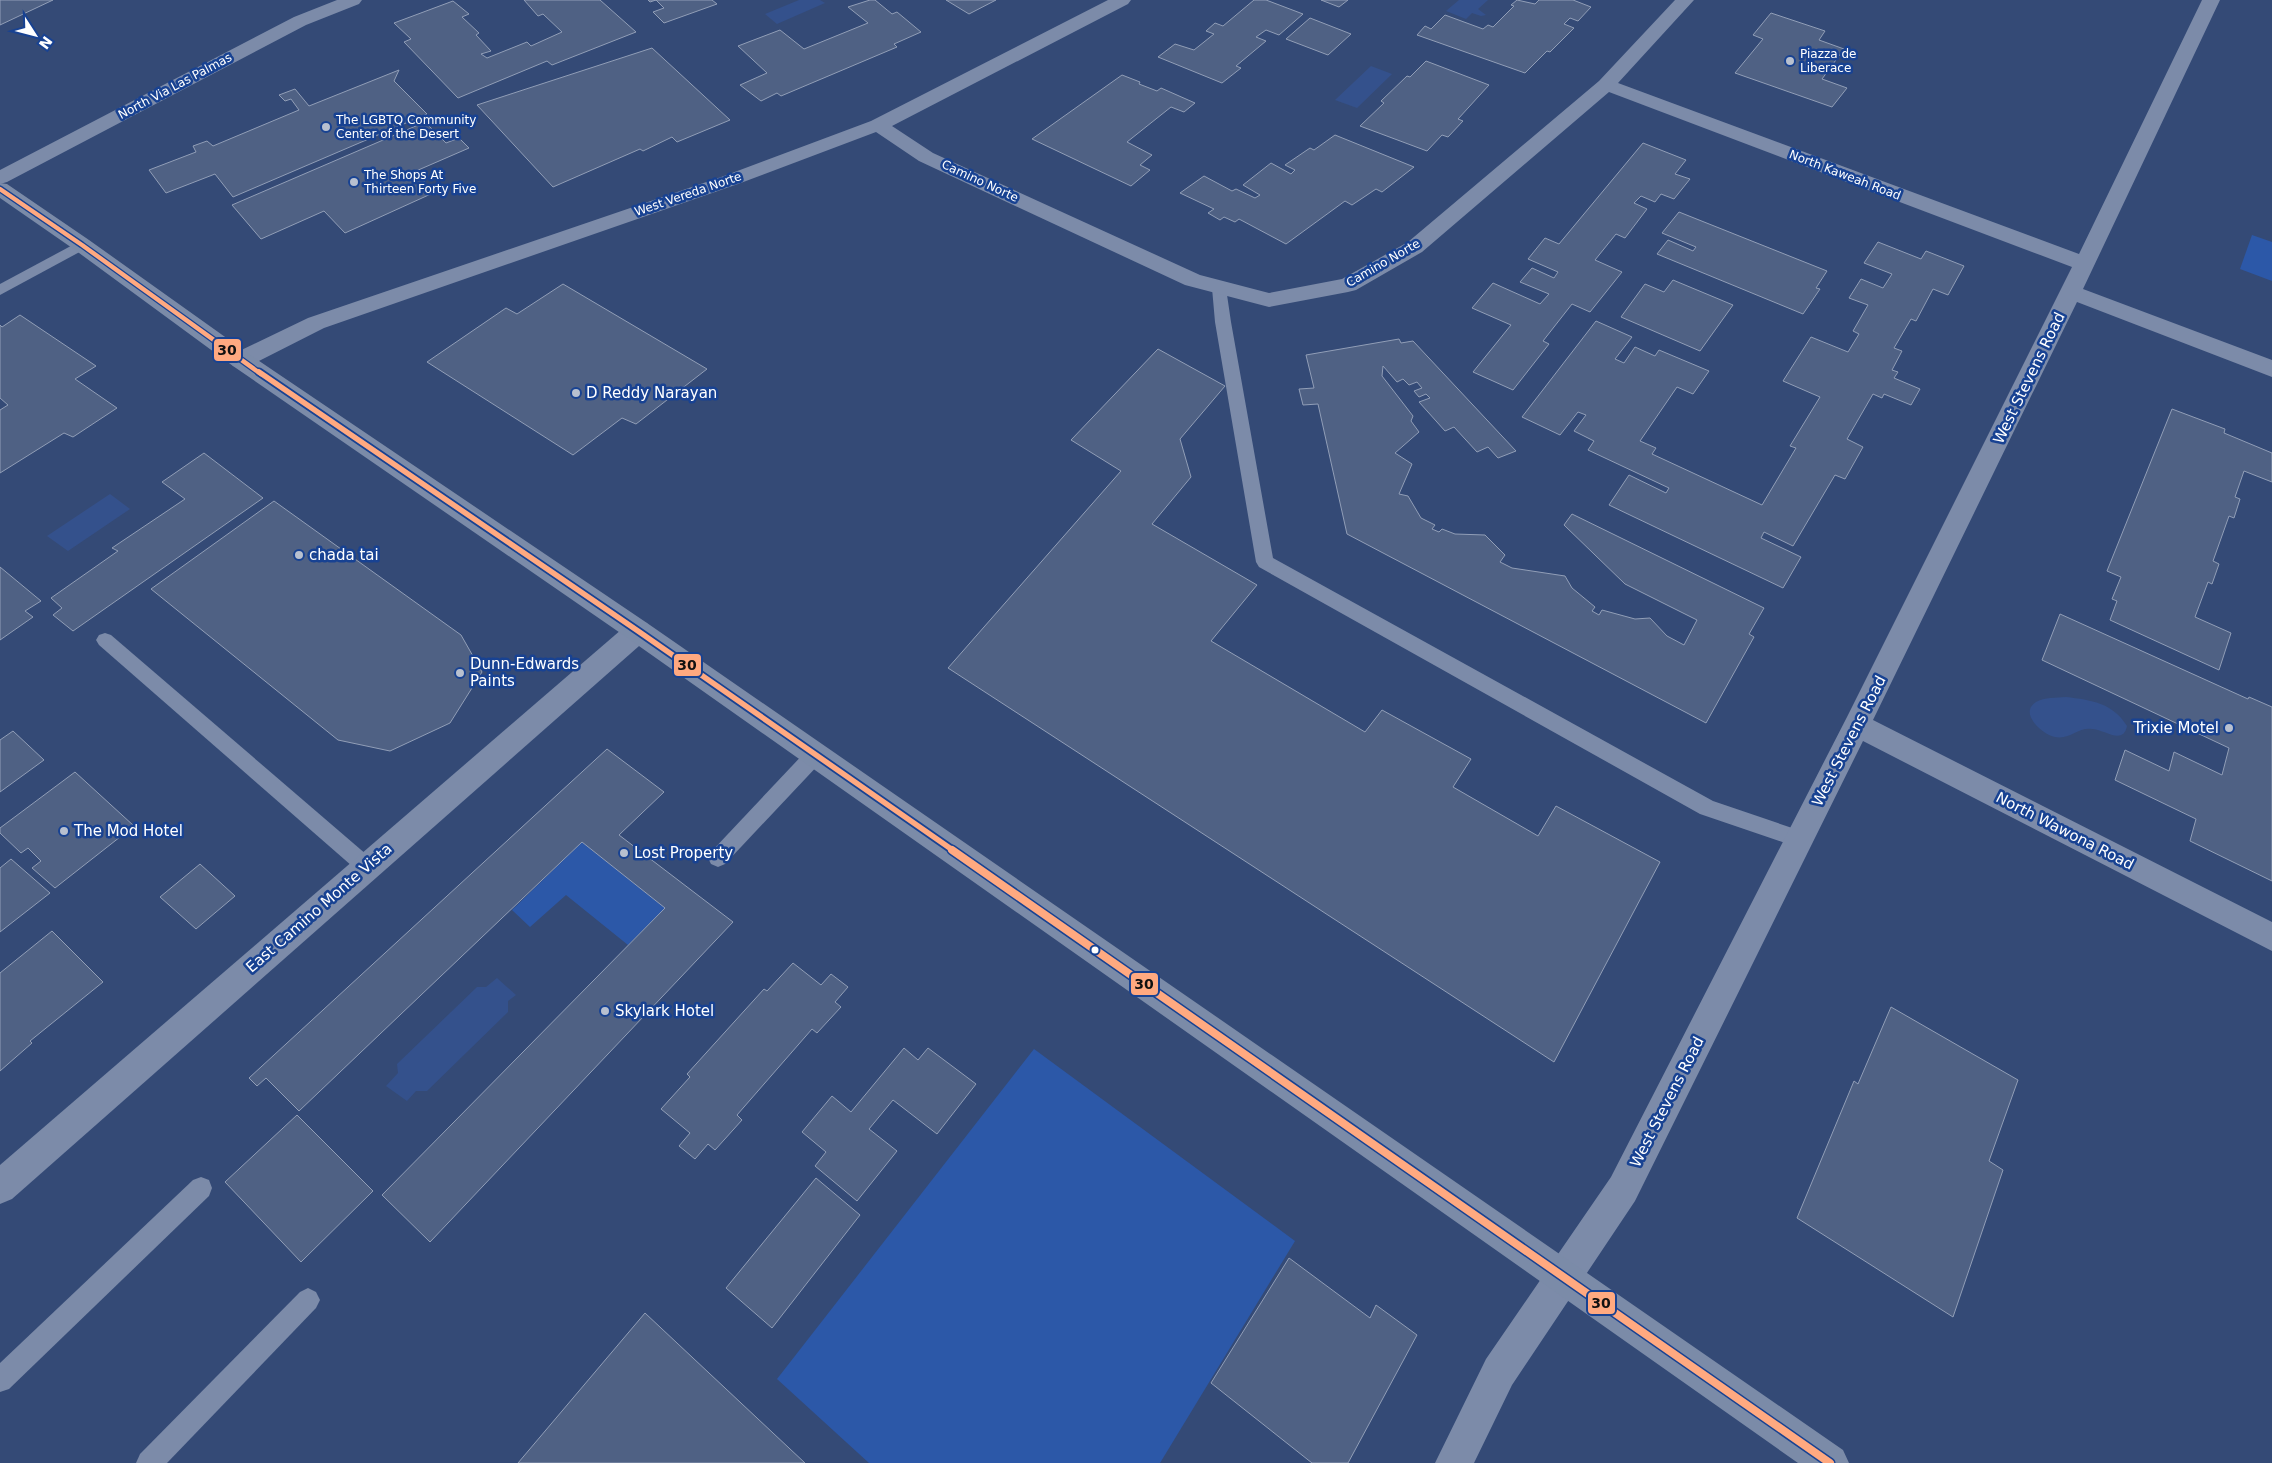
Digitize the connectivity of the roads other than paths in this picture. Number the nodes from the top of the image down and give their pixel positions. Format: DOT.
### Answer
graph roads {
  1 [pos="326,0"];
  2 [pos="353,0"];
  3 [pos="1122,0"];
  4 [pos="1685,0"];
  5 [pos="2211,0"];
  6 [pos="300,21"];
  7 [pos="1606,85"];
  8 [pos="878,125"];
  9 [pos="0,178"];
  10 [pos="0,189"];
  11 [pos="82,245"];
  12 [pos="2084,264"];
  13 [pos="1219,288"];
  14 [pos="0,290"];
  15 [pos="2071,292"];
  16 [pos="241,360"];
  17 [pos="2272,368"];
  18 [pos="638,630"];
  19 [pos="105,640"];
  20 [pos="1857,725"];
  21 [pos="815,755"];
  22 [pos="1800,839"];
  23 [pos="718,858"];
  24 [pos="367,867"];
  25 [pos="2272,937"];
  26 [pos="0,1186"];
  27 [pos="201,1188"];
  28 [pos="1563,1275"];
  29 [pos="308,1300"];
  30 [pos="0,1380"];
  31 [pos="148,1463"];
  32 [pos="1454,1463"];
  33 [pos="1830,1463"];
  1 -- 6 [label="street"];
  2 -- 6 [label="street, North Via Las Palmas"];
  3 -- 8 [label="street, West Vereda Norte"];
  4 -- 7 [label="street, Camino Norte"];
  5 -- 12 [label="street, West Stevens Road"];
  6 -- 9 [label="street, North Via Las Palmas"];
  7 -- 12 [label="street, North Kaweah Road"];
  7 -- 13 [label="street, Camino Norte"];
  8 -- 13 [label="street, Camino Norte"];
  8 -- 16 [label="street, West Vereda Norte"];
  10 -- 11 [label="main road"];
  11 -- 14 [label="lane"];
  11 -- 16 [label="main road"];
  12 -- 15 [label="street, West Stevens Road"];
  13 -- 22 [label="lane"];
  15 -- 17 [label="street"];
  15 -- 20 [label="street, West Stevens Road"];
  16 -- 18 [label="main road"];
  18 -- 21 [label="main road"];
  18 -- 24 [label="street, East Camino Monte Vista"];
  19 -- 24 [label="lane"];
  20 -- 22 [label="street, West Stevens Road"];
  20 -- 25 [label="street, North Wawona Road"];
  21 -- 23 [label="lane"];
  21 -- 28 [label="main road"];
  22 -- 28 [label="street, West Stevens Road"];
  24 -- 26 [label="street, East Camino Monte Vista"];
  27 -- 30 [label="lane"];
  28 -- 32 [label="street, West Stevens Road"];
  28 -- 33 [label="main road"];
  29 -- 31 [label="lane"];
}
